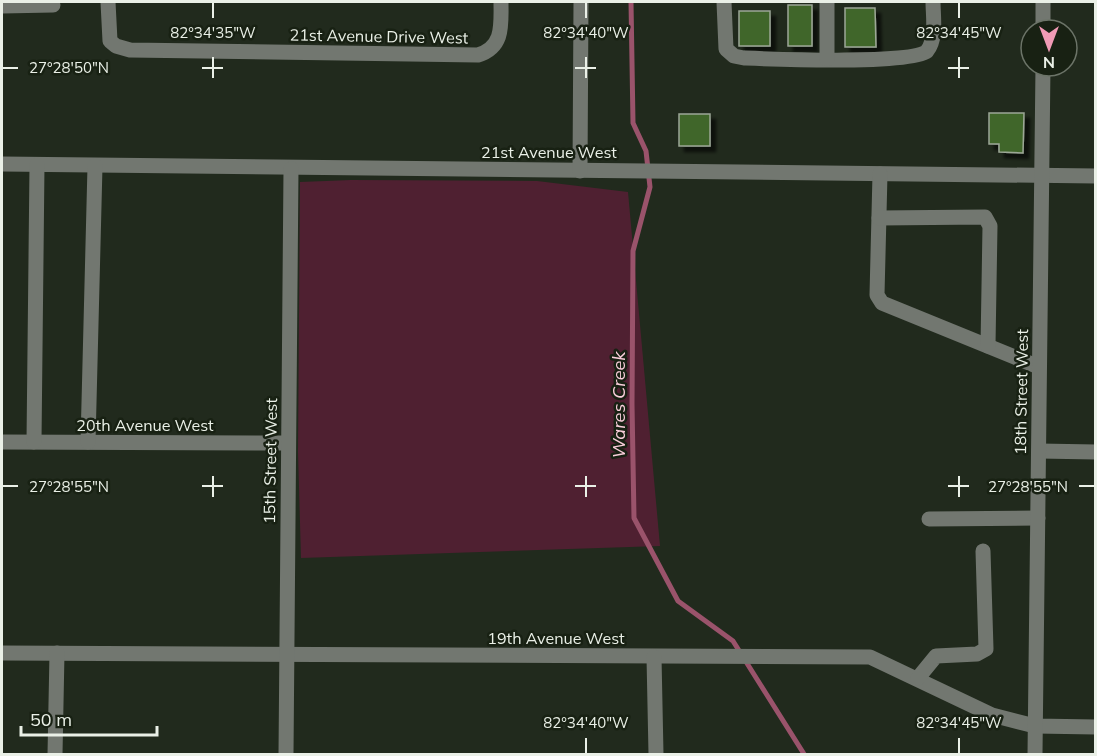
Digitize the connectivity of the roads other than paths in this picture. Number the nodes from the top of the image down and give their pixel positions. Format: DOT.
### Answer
graph roads {
  1 [pos="108,2"];
  2 [pos="501,2"];
  3 [pos="581,2"];
  4 [pos="724,2"];
  5 [pos="827,2"];
  6 [pos="933,2"];
  7 [pos="1043,2"];
  8 [pos="53,5"];
  9 [pos="2,6"];
  10 [pos="1043,18"];
  11 [pos="827,59"];
  12 [pos="1043,78"];
  13 [pos="2,164"];
  14 [pos="37,165"];
  15 [pos="95,166"];
  16 [pos="291,169"];
  17 [pos="580,171"];
  18 [pos="880,174"];
  19 [pos="1041,176"];
  20 [pos="1095,176"];
  21 [pos="879,218"];
  22 [pos="988,346"];
  23 [pos="1040,367"];
  24 [pos="2,442"];
  25 [pos="34,442"];
  26 [pos="88,442"];
  27 [pos="288,444"];
  28 [pos="1039,451"];
  29 [pos="1095,452"];
  30 [pos="1038,518"];
  31 [pos="929,519"];
  32 [pos="983,551"];
  33 [pos="2,653"];
  34 [pos="57,653"];
  35 [pos="285,655"];
  36 [pos="654,657"];
  37 [pos="918,678"];
  38 [pos="1035,726"];
  39 [pos="1095,727"];
  40 [pos="55,754"];
  41 [pos="286,754"];
  42 [pos="656,754"];
  43 [pos="1035,754"];
  1 -- 2 [label="street, 21st Avenue Drive West"];
  3 -- 17 [label="street"];
  4 -- 11 [label="street"];
  5 -- 11 [label="street"];
  6 -- 11 [label="street"];
  7 -- 10 [label="street"];
  8 -- 9 [label="street"];
  12 -- 19 [label="street, 18th Street West"];
  13 -- 14 [label="street, 21st Avenue West"];
  14 -- 15 [label="street, 21st Avenue West"];
  14 -- 25 [label="street"];
  15 -- 16 [label="street, 21st Avenue West"];
  15 -- 26 [label="street"];
  16 -- 17 [label="street, 21st Avenue West"];
  16 -- 27 [label="street, 15th Street West"];
  17 -- 18 [label="street, 21st Avenue West"];
  18 -- 19 [label="street, 21st Avenue West"];
  18 -- 21 [label="street"];
  19 -- 20 [label="street, 21st Avenue West"];
  19 -- 23 [label="street, 18th Street West"];
  21 -- 22 [label="street"];
  21 -- 22 [label="street"];
  22 -- 23 [label="street"];
  23 -- 28 [label="street, 18th Street West"];
  24 -- 25 [label="street, 20th Avenue West"];
  25 -- 26 [label="street, 20th Avenue West"];
  26 -- 27 [label="street, 20th Avenue West"];
  27 -- 35 [label="street, 15th Street West"];
  28 -- 29 [label="street"];
  28 -- 30 [label="street, 18th Street West"];
  30 -- 31 [label="street"];
  30 -- 38 [label="street, 18th Street West"];
  32 -- 37 [label="street"];
  33 -- 34 [label="street, 19th Avenue West"];
  34 -- 35 [label="street, 19th Avenue West"];
  34 -- 40 [label="street"];
  35 -- 36 [label="street, 19th Avenue West"];
  35 -- 41 [label="street, 15th Street West"];
  36 -- 37 [label="street, 19th Avenue West"];
  36 -- 42 [label="street"];
  37 -- 38 [label="street, 19th Avenue West"];
  38 -- 39 [label="street, 19th Avenue West"];
  38 -- 43 [label="street, 18th Street West"];
}
